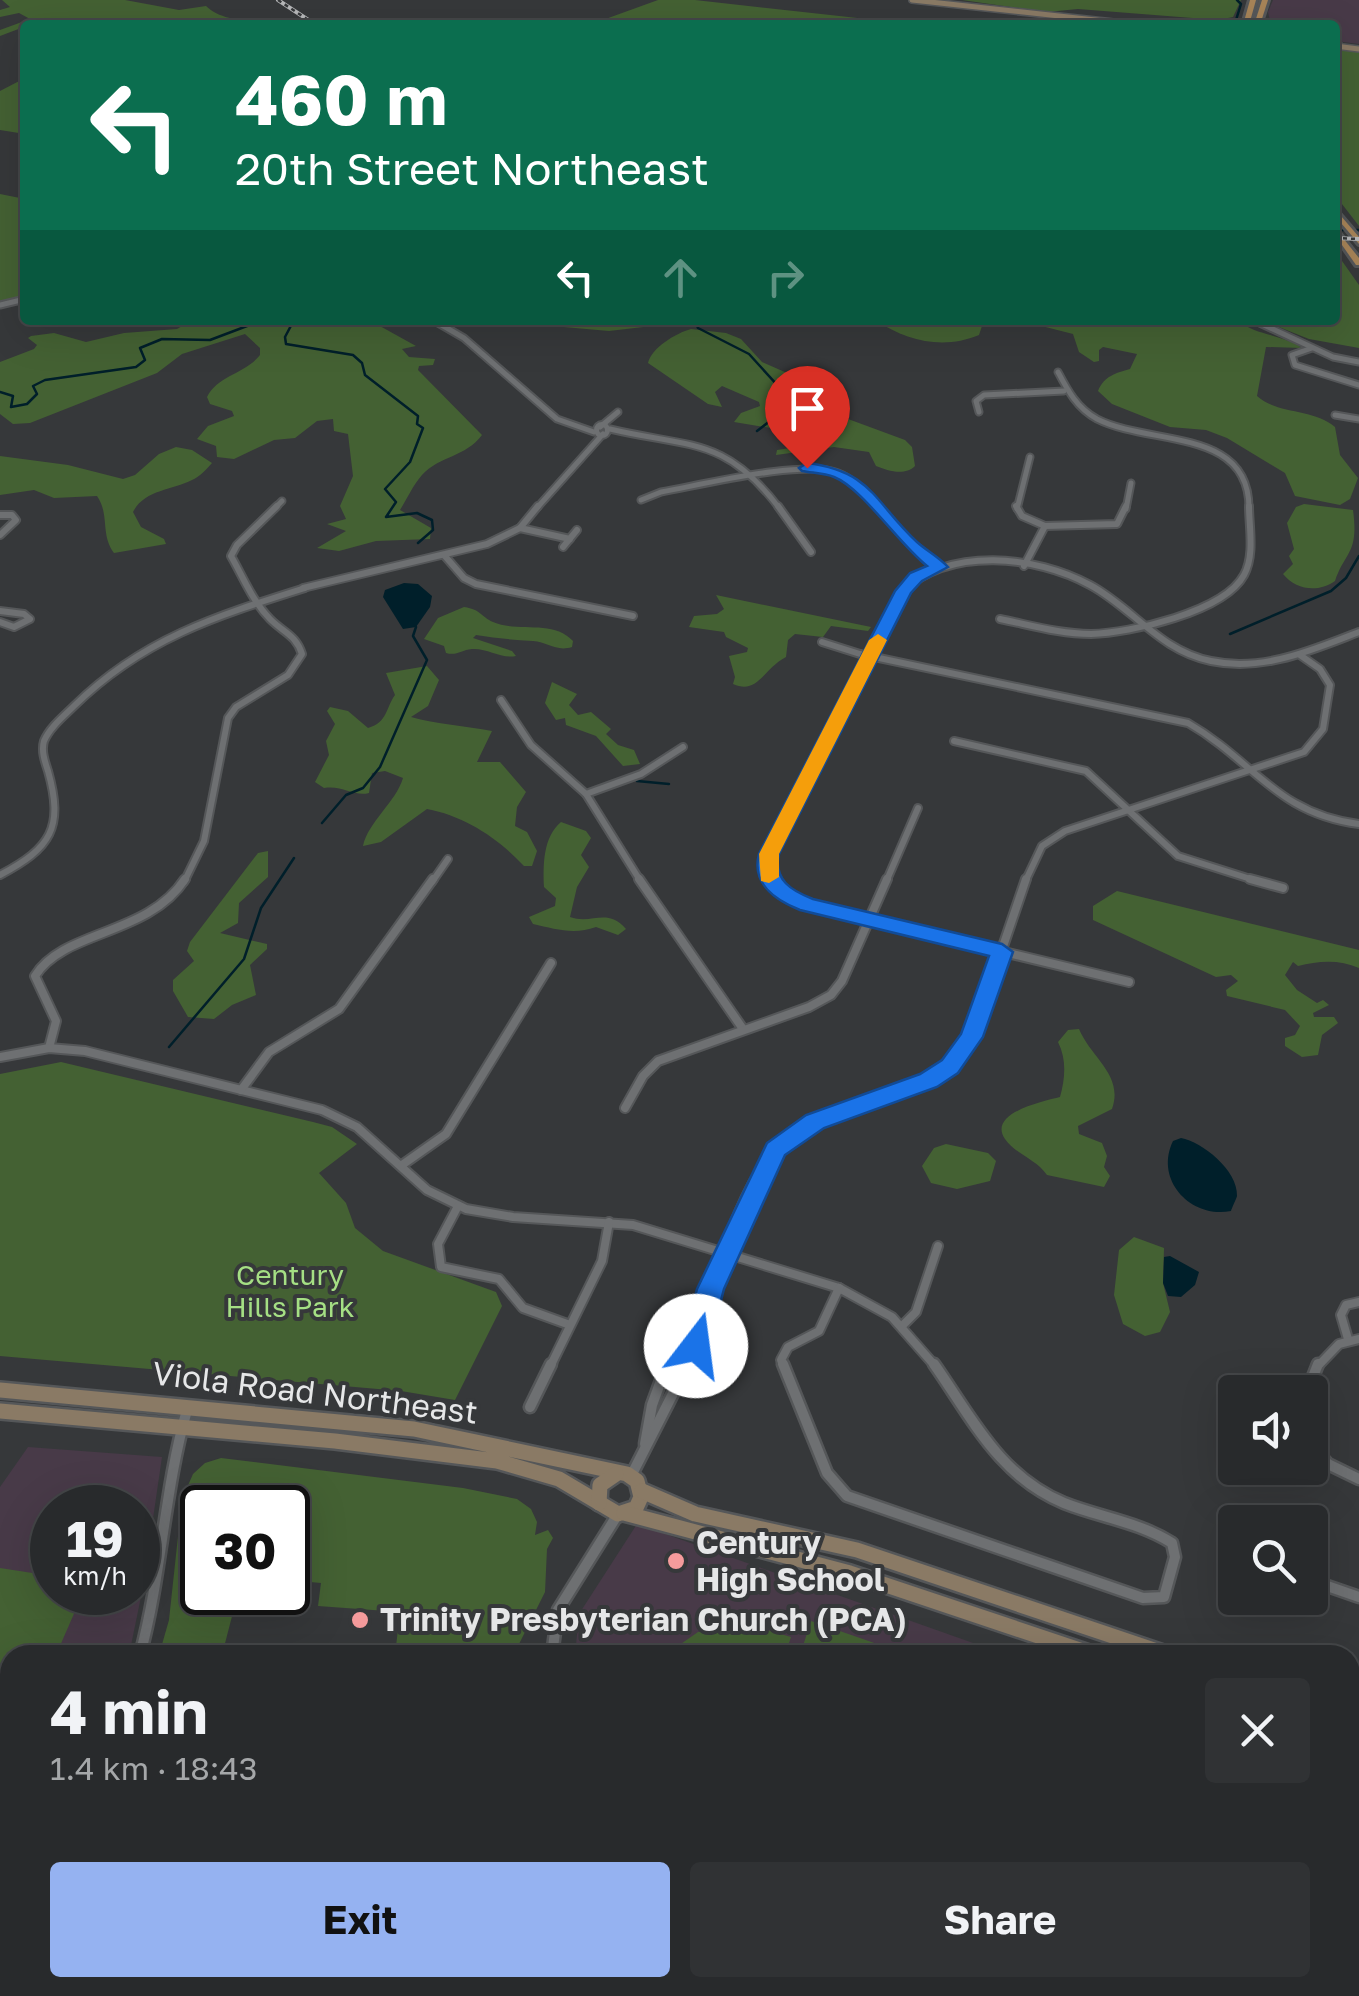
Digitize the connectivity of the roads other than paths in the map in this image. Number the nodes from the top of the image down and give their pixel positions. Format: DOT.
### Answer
graph roads {
  1 [pos="912,0"];
  2 [pos="1253,0"];
  3 [pos="1250,10"];
  4 [pos="1096,20"];
  5 [pos="1240,20"];
  6 [pos="1247,20"];
  7 [pos="1340,217"];
  8 [pos="1340,237"];
  9 [pos="1359,242"];
  10 [pos="1359,263"];
  11 [pos="442,325"];
  12 [pos="1264,325"];
  13 [pos="1312,348"];
  14 [pos="1359,362"];
  15 [pos="1058,372"];
  16 [pos="1359,385"];
  17 [pos="1064,391"];
  18 [pos="978,412"];
  19 [pos="616,413"];
  20 [pos="1335,415"];
  21 [pos="1359,419"];
  22 [pos="602,430"];
  23 [pos="1030,457"];
  24 [pos="752,476"];
  25 [pos="1131,482"];
  26 [pos="641,500"];
  27 [pos="282,501"];
  28 [pos="0,515"];
  29 [pos="1044,526"];
  30 [pos="520,528"];
  31 [pos="577,530"];
  32 [pos="0,535"];
  33 [pos="570,538"];
  34 [pos="563,547"];
  35 [pos="811,552"];
  36 [pos="444,555"];
  37 [pos="1024,566"];
  38 [pos="939,567"];
  39 [pos="256,600"];
  40 [pos="0,611"];
  41 [pos="633,616"];
  42 [pos="1000,619"];
  43 [pos="0,622"];
  44 [pos="1139,624"];
  45 [pos="1359,632"];
  46 [pos="822,642"];
  47 [pos="1300,655"];
  48 [pos="870,656"];
  49 [pos="501,700"];
  50 [pos="954,741"];
  51 [pos="684,747"];
  52 [pos="1251,772"];
  53 [pos="586,794"];
  54 [pos="918,808"];
  55 [pos="1128,810"];
  56 [pos="1359,824"];
  57 [pos="448,859"];
  58 [pos="0,875"];
  59 [pos="1283,888"];
  60 [pos="870,920"];
  61 [pos="1002,952"];
  62 [pos="551,963"];
  63 [pos="1129,982"];
  64 [pos="743,1030"];
  65 [pos="49,1048"];
  66 [pos="0,1057"];
  67 [pos="242,1090"];
  68 [pos="625,1108"];
  69 [pos="402,1165"];
  70 [pos="458,1206"];
  71 [pos="609,1222"];
  72 [pos="938,1246"];
  73 [pos="726,1253"];
  74 [pos="839,1287"];
  75 [pos="711,1289"];
  76 [pos="1359,1302"];
  77 [pos="904,1324"];
  78 [pos="570,1326"];
  79 [pos="1353,1339"];
  80 [pos="1312,1375"];
  81 [pos="0,1390"];
  82 [pos="188,1406"];
  83 [pos="530,1407"];
  84 [pos="0,1412"];
  85 [pos="181,1428"];
  86 [pos="644,1447"];
  87 [pos="1328,1464"];
  88 [pos="626,1475"];
  89 [pos="1359,1479"];
  90 [pos="642,1492"];
  91 [pos="599,1503"];
  92 [pos="621,1514"];
  93 [pos="1328,1586"];
  94 [pos="1359,1597"];
  95 [pos="143,1645"];
  96 [pos="552,1645"];
  97 [pos="1065,1645"];
  98 [pos="1139,1645"];
  1 -- 4 [label="main road"];
  2 -- 3 [label="main road"];
  3 -- 5 [label="main road"];
  3 -- 6 [label="main road"];
  7 -- 9 [label="main road"];
  8 -- 10 [label="main road"];
  11 -- 22 [label="street"];
  12 -- 13 [label="street"];
  13 -- 14 [label="street"];
  13 -- 16 [label="street"];
  15 -- 17 [label="street"];
  17 -- 18 [label="street"];
  17 -- 44 [label="street"];
  19 -- 22 [label="street"];
  20 -- 21 [label="street"];
  22 -- 24 [label="street"];
  22 -- 30 [label="street"];
  23 -- 29 [label="street"];
  24 -- 26 [label="street"];
  24 -- 35 [label="street"];
  24 -- 38 [label="street"];
  25 -- 29 [label="street"];
  27 -- 39 [label="street"];
  28 -- 32 [label="street"];
  29 -- 37 [label="street"];
  30 -- 33 [label="street"];
  30 -- 36 [label="street"];
  31 -- 33 [label="street"];
  33 -- 34 [label="street"];
  36 -- 39 [label="street"];
  36 -- 41 [label="street"];
  37 -- 38 [label="street"];
  37 -- 44 [label="street"];
  38 -- 48 [label="street"];
  39 -- 58 [label="street"];
  39 -- 65 [label="street"];
  40 -- 43 [label="street"];
  42 -- 44 [label="street"];
  44 -- 47 [label="street"];
  45 -- 47 [label="street"];
  46 -- 48 [label="street"];
  47 -- 52 [label="street"];
  48 -- 52 [label="street"];
  48 -- 60 [label="street"];
  49 -- 53 [label="street"];
  50 -- 55 [label="street"];
  51 -- 53 [label="street"];
  52 -- 55 [label="street"];
  52 -- 56 [label="street"];
  53 -- 64 [label="street"];
  54 -- 60 [label="street"];
  55 -- 59 [label="street"];
  55 -- 61 [label="street"];
  57 -- 67 [label="street"];
  60 -- 61 [label="street"];
  60 -- 64 [label="street"];
  61 -- 63 [label="street"];
  61 -- 73 [label="street"];
  62 -- 69 [label="street"];
  64 -- 68 [label="street"];
  65 -- 66 [label="street"];
  65 -- 67 [label="street"];
  67 -- 69 [label="street"];
  69 -- 70 [label="street"];
  70 -- 71 [label="street"];
  70 -- 78 [label="street"];
  71 -- 73 [label="street"];
  71 -- 78 [label="street"];
  72 -- 77 [label="street"];
  73 -- 74 [label="street"];
  73 -- 75 [label="street"];
  74 -- 77 [label="street"];
  74 -- 77 [label="street"];
  75 -- 86 [label="street"];
  75 -- 86 [label="street"];
  76 -- 79 [label="street"];
  78 -- 83 [label="street"];
  79 -- 80 [label="street"];
  81 -- 82 [label="main road, Viola Road Northeast"];
  82 -- 85 [label="street"];
  82 -- 88 [label="main road, Viola Road Northeast"];
  84 -- 85 [label="main road, Viola Road Northeast"];
  85 -- 91 [label="main road, Viola Road Northeast"];
  85 -- 95 [label="street"];
  86 -- 88 [label="street"];
  87 -- 89 [label="street"];
  88 -- 90 [label="main road"];
  88 -- 91 [label="main road"];
  90 -- 92 [label="main road"];
  90 -- 98 [label="main road"];
  91 -- 92 [label="main road"];
  92 -- 96 [label="street"];
  92 -- 97 [label="main road"];
  93 -- 94 [label="street"];
}
